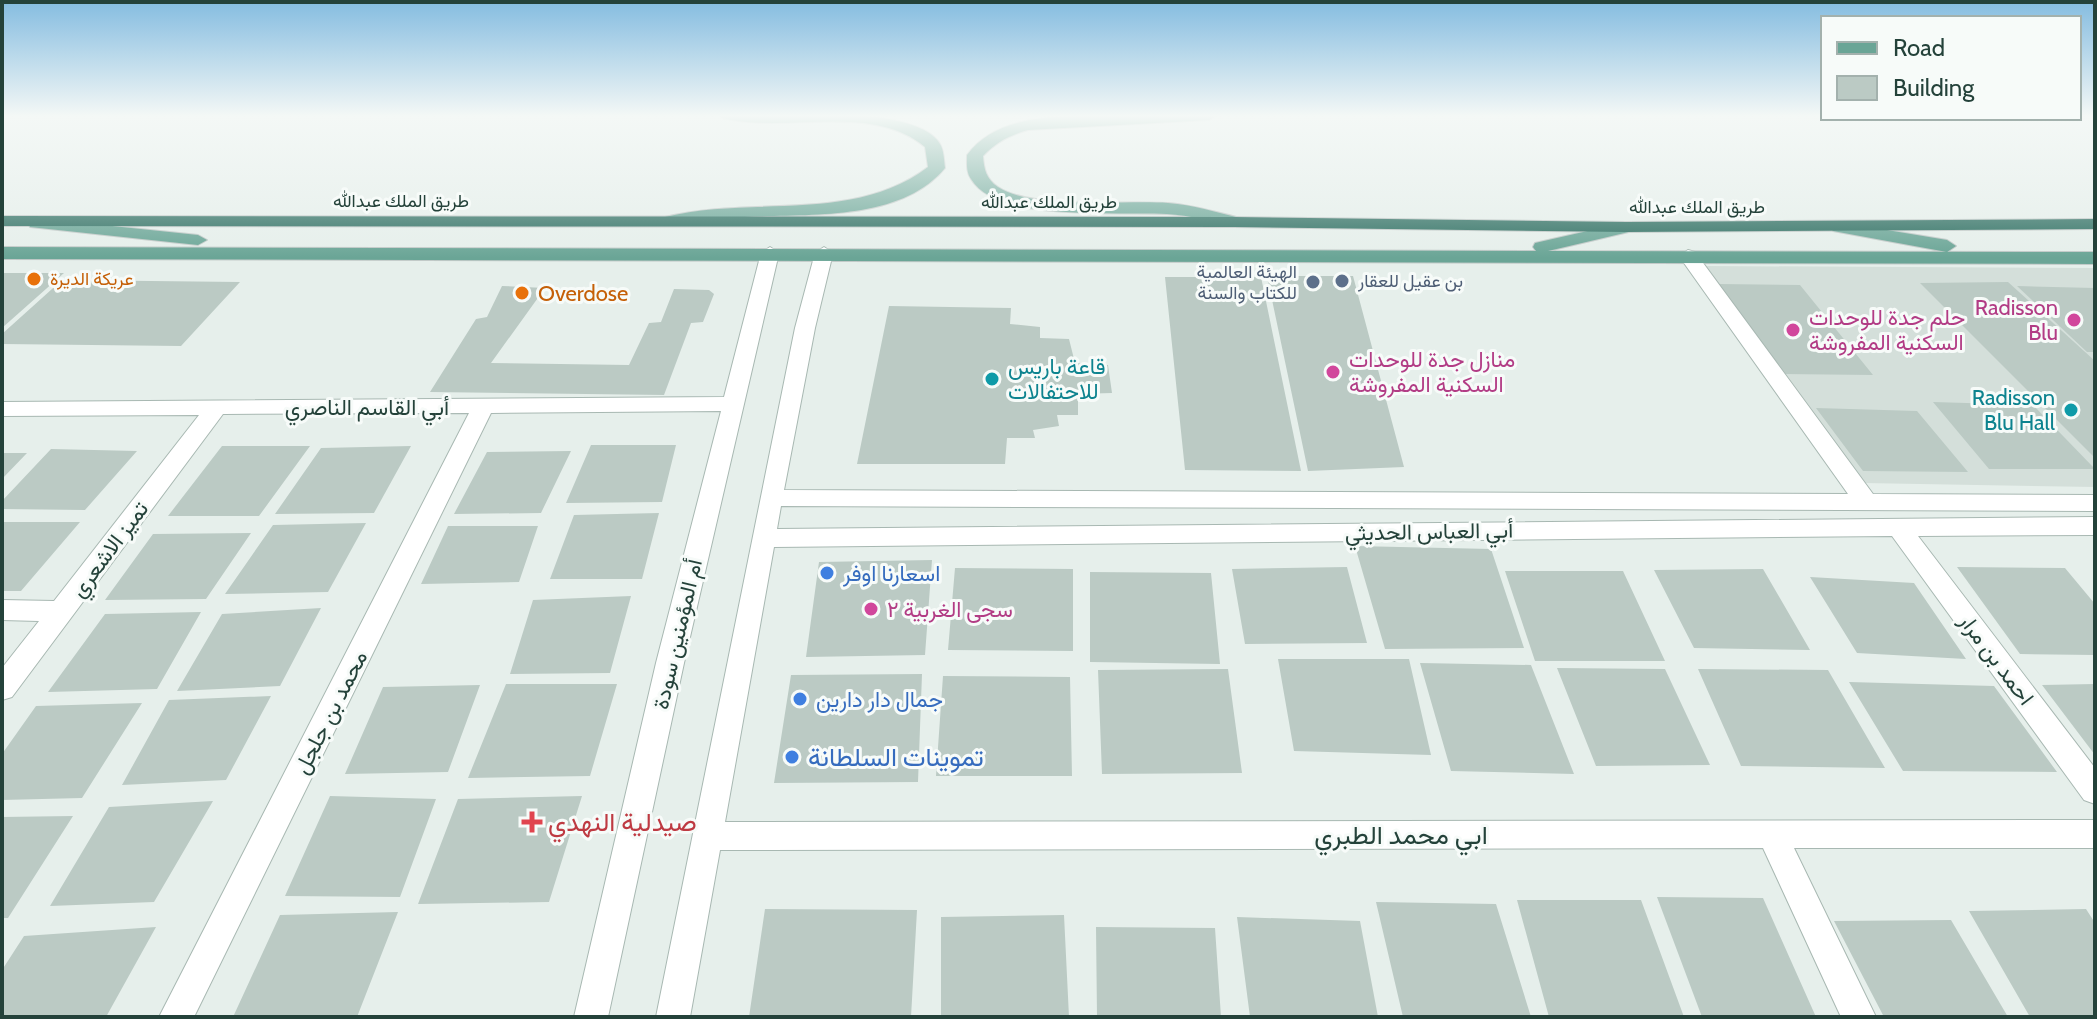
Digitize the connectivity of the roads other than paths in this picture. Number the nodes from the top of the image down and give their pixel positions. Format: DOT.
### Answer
graph roads {
  1 [pos="938,163"];
  2 [pos="976,163"];
  3 [pos="2,221"];
  4 [pos="671,221"];
  5 [pos="25,222"];
  6 [pos="1234,222"];
  7 [pos="2095,224"];
  8 [pos="1627,227"];
  9 [pos="1839,227"];
  10 [pos="2,253"];
  11 [pos="770,253"];
  12 [pos="824,253"];
  13 [pos="330,254"];
  14 [pos="1505,256"];
  15 [pos="1688,256"];
  16 [pos="2013,258"];
  17 [pos="2095,258"];
  18 [pos="733,404"];
  19 [pos="483,406"];
  20 [pos="216,408"];
  21 [pos="2,409"];
  22 [pos="771,498"];
  23 [pos="2095,503"];
  24 [pos="1868,504"];
  25 [pos="2095,526"];
  26 [pos="1898,527"];
  27 [pos="764,538"];
  28 [pos="2,610"];
  29 [pos="62,611"];
  30 [pos="2,689"];
  31 [pos="2095,791"];
  32 [pos="2095,834"];
  33 [pos="1772,835"];
  34 [pos="707,836"];
  35 [pos="176,1017"];
  36 [pos="591,1017"];
  37 [pos="673,1017"];
  38 [pos="1859,1017"];
  1 -- 4 [label="main road"];
  2 -- 6 [label="main road"];
  3 -- 5 [label="highway, طريق الملك عبدالله"];
  4 -- 5 [label="highway, طريق الملك عبدالله"];
  4 -- 6 [label="highway, طريق الملك عبدالله"];
  5 -- 13 [label="main road"];
  6 -- 8 [label="highway, طريق الملك عبدالله"];
  7 -- 9 [label="highway, طريق الملك عبدالله"];
  8 -- 9 [label="highway, طريق الملك عبدالله"];
  8 -- 14 [label="main road"];
  9 -- 16 [label="main road"];
  10 -- 13 [label="main road"];
  11 -- 12 [label="main road"];
  11 -- 13 [label="main road"];
  11 -- 18 [label="street, أم المؤمنين سودة"];
  12 -- 14 [label="main road"];
  12 -- 22 [label="street"];
  14 -- 15 [label="main road"];
  15 -- 16 [label="main road"];
  15 -- 24 [label="street"];
  16 -- 17 [label="main road"];
  18 -- 19 [label="street, أبي القاسم الناصري"];
  18 -- 36 [label="street, أم المؤمنين سودة"];
  19 -- 20 [label="street, أبي القاسم الناصري"];
  19 -- 35 [label="street, محمد بن جلجل"];
  20 -- 21 [label="street, أبي القاسم الناصري"];
  20 -- 29 [label="street, تميز الاشعري"];
  22 -- 24 [label="street, أبي العباس الحديثي"];
  22 -- 27 [label="street"];
  23 -- 24 [label="street, أبي العباس الحديثي"];
  25 -- 26 [label="street, أبي العباس الحديثي"];
  26 -- 27 [label="street, أبي العباس الحديثي"];
  26 -- 31 [label="street, احمد بن مرار"];
  27 -- 34 [label="street"];
  28 -- 29 [label="street"];
  29 -- 30 [label="street, تميز الاشعري"];
  32 -- 33 [label="street, ابي محمد الطبري"];
  33 -- 34 [label="street, ابي محمد الطبري"];
  33 -- 38 [label="street"];
  34 -- 37 [label="street"];
}
